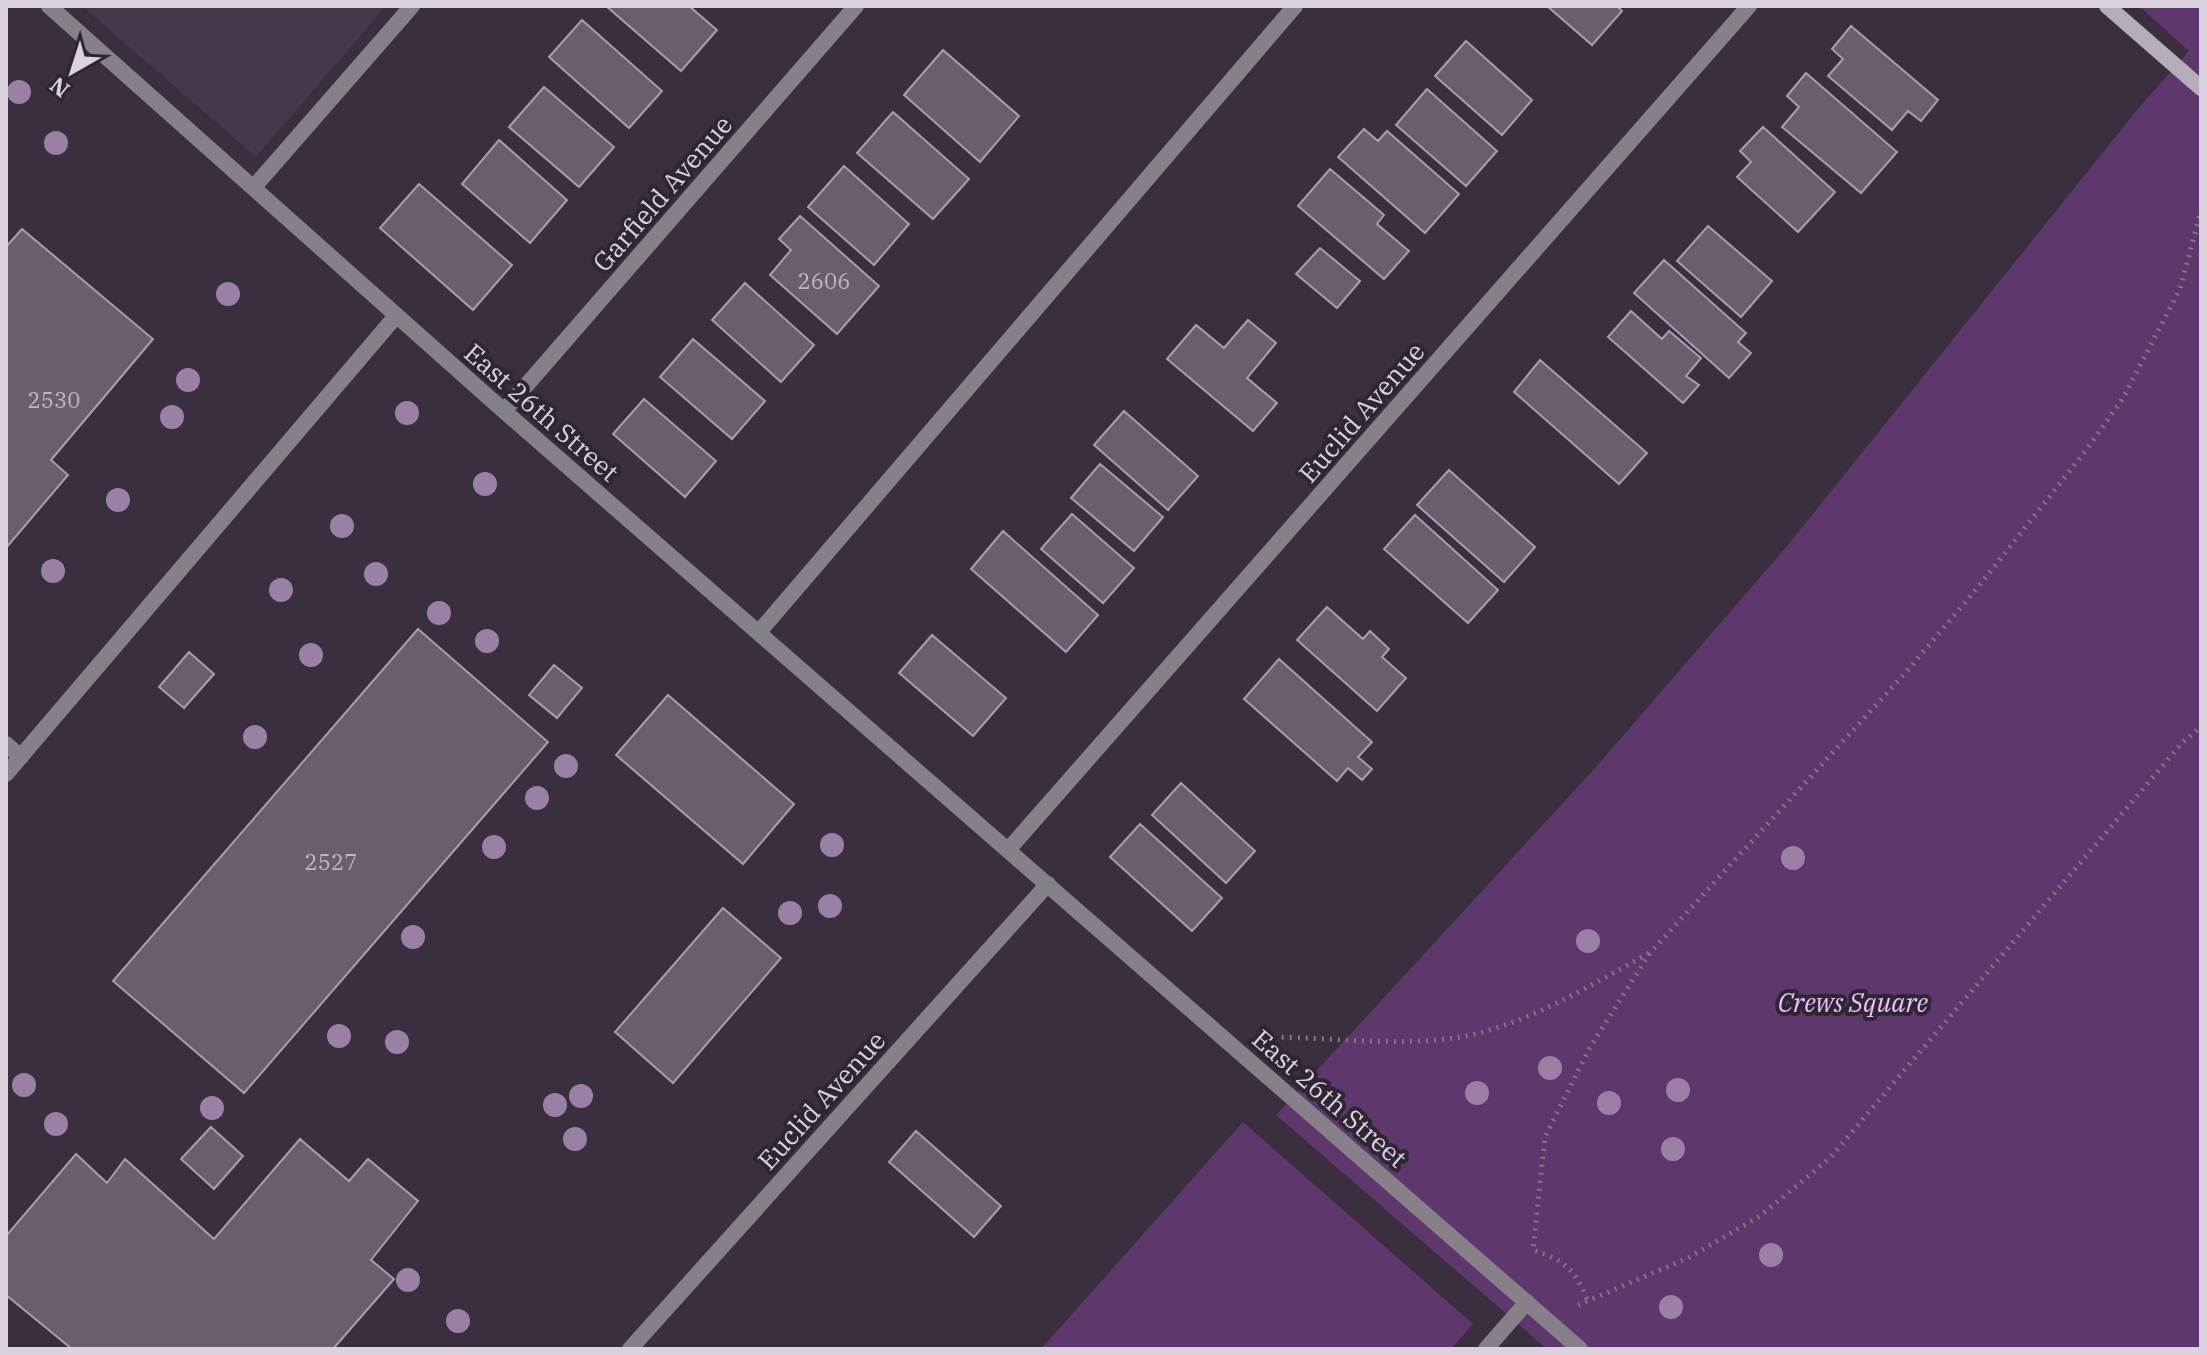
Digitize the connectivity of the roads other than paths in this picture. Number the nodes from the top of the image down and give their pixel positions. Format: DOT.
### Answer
graph roads {
  1 [pos="49,6"];
  2 [pos="412,6"];
  3 [pos="856,6"];
  4 [pos="1295,6"];
  5 [pos="1749,6"];
  6 [pos="2107,6"];
  7 [pos="2201,88"];
  8 [pos="254,187"];
  9 [pos="396,316"];
  10 [pos="504,411"];
  11 [pos="759,632"];
  12 [pos="6,744"];
  13 [pos="21,757"];
  14 [pos="6,774"];
  15 [pos="1008,850"];
  16 [pos="1048,884"];
  17 [pos="1527,1302"];
  18 [pos="630,1349"];
  19 [pos="1486,1349"];
  20 [pos="1580,1349"];
  1 -- 8 [label="street, East 26th Street"];
  2 -- 8 [label="street"];
  3 -- 10 [label="street, Garfield Avenue"];
  4 -- 11 [label="street"];
  5 -- 15 [label="street, Euclid Avenue"];
  6 -- 7 [label="main road"];
  8 -- 9 [label="street, East 26th Street"];
  9 -- 10 [label="street, East 26th Street"];
  9 -- 13 [label="street"];
  10 -- 11 [label="street, East 26th Street"];
  11 -- 15 [label="street, East 26th Street"];
  12 -- 13 [label="street"];
  13 -- 14 [label="street"];
  15 -- 16 [label="street, East 26th Street"];
  16 -- 17 [label="street, East 26th Street"];
  16 -- 18 [label="street, Euclid Avenue"];
  17 -- 19 [label="street"];
  17 -- 20 [label="street, East 26th Street"];
}
